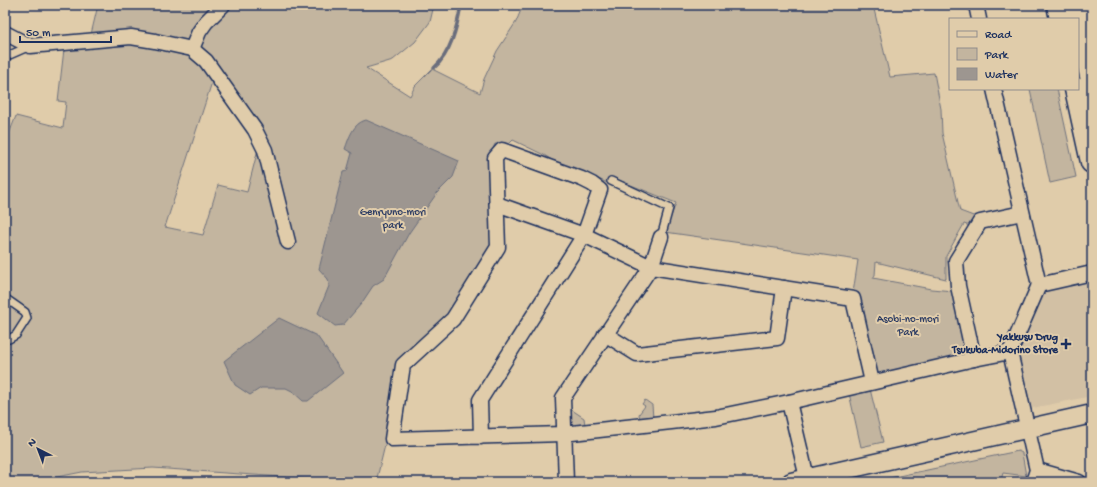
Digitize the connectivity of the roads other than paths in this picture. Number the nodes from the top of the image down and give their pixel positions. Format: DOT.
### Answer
graph roads {
  1 [pos="223,5"];
  2 [pos="976,5"];
  3 [pos="1058,5"];
  4 [pos="1075,5"];
  5 [pos="979,18"];
  6 [pos="1061,18"];
  7 [pos="1078,18"];
  8 [pos="1079,23"];
  9 [pos="5,33"];
  10 [pos="30,46"];
  11 [pos="192,49"];
  12 [pos="5,57"];
  13 [pos="1092,80"];
  14 [pos="994,90"];
  15 [pos="1076,90"];
  16 [pos="1092,162"];
  17 [pos="611,181"];
  18 [pos="497,204"];
  19 [pos="1022,213"];
  20 [pos="584,235"];
  21 [pos="661,237"];
  22 [pos="288,242"];
  23 [pos="651,267"];
  24 [pos="1092,273"];
  25 [pos="1039,286"];
  26 [pos="784,288"];
  27 [pos="5,298"];
  28 [pos="605,334"];
  29 [pos="9,339"];
  30 [pos="1010,352"];
  31 [pos="974,358"];
  32 [pos="872,382"];
  33 [pos="790,402"];
  34 [pos="1092,414"];
  35 [pos="1027,428"];
  36 [pos="563,434"];
  37 [pos="481,437"];
  38 [pos="1035,476"];
  39 [pos="802,481"];
  40 [pos="566,482"];
  41 [pos="1079,482"];
  1 -- 11 [label="street"];
  2 -- 5 [label="street"];
  3 -- 6 [label="main road"];
  4 -- 7 [label="main road"];
  8 -- 13 [label="main road"];
  9 -- 10 [label="street"];
  10 -- 11 [label="street"];
  10 -- 12 [label="lane"];
  11 -- 22 [label="street"];
  14 -- 19 [label="street"];
  15 -- 16 [label="main road"];
  17 -- 21 [label="lane"];
  18 -- 20 [label="street"];
  18 -- 20 [label="street"];
  18 -- 37 [label="street"];
  19 -- 25 [label="street"];
  19 -- 31 [label="street"];
  20 -- 23 [label="street"];
  20 -- 37 [label="street"];
  21 -- 23 [label="street"];
  23 -- 26 [label="street"];
  23 -- 28 [label="street"];
  24 -- 25 [label="street"];
  25 -- 30 [label="street"];
  26 -- 28 [label="street"];
  26 -- 32 [label="street"];
  27 -- 29 [label="lane"];
  28 -- 36 [label="street"];
  30 -- 31 [label="street"];
  30 -- 35 [label="street"];
  31 -- 32 [label="street"];
  32 -- 33 [label="street"];
  33 -- 36 [label="street"];
  33 -- 39 [label="street"];
  34 -- 35 [label="street"];
  35 -- 38 [label="street"];
  35 -- 39 [label="street"];
  36 -- 37 [label="street"];
  36 -- 40 [label="street"];
  38 -- 41 [label="street"];
}
